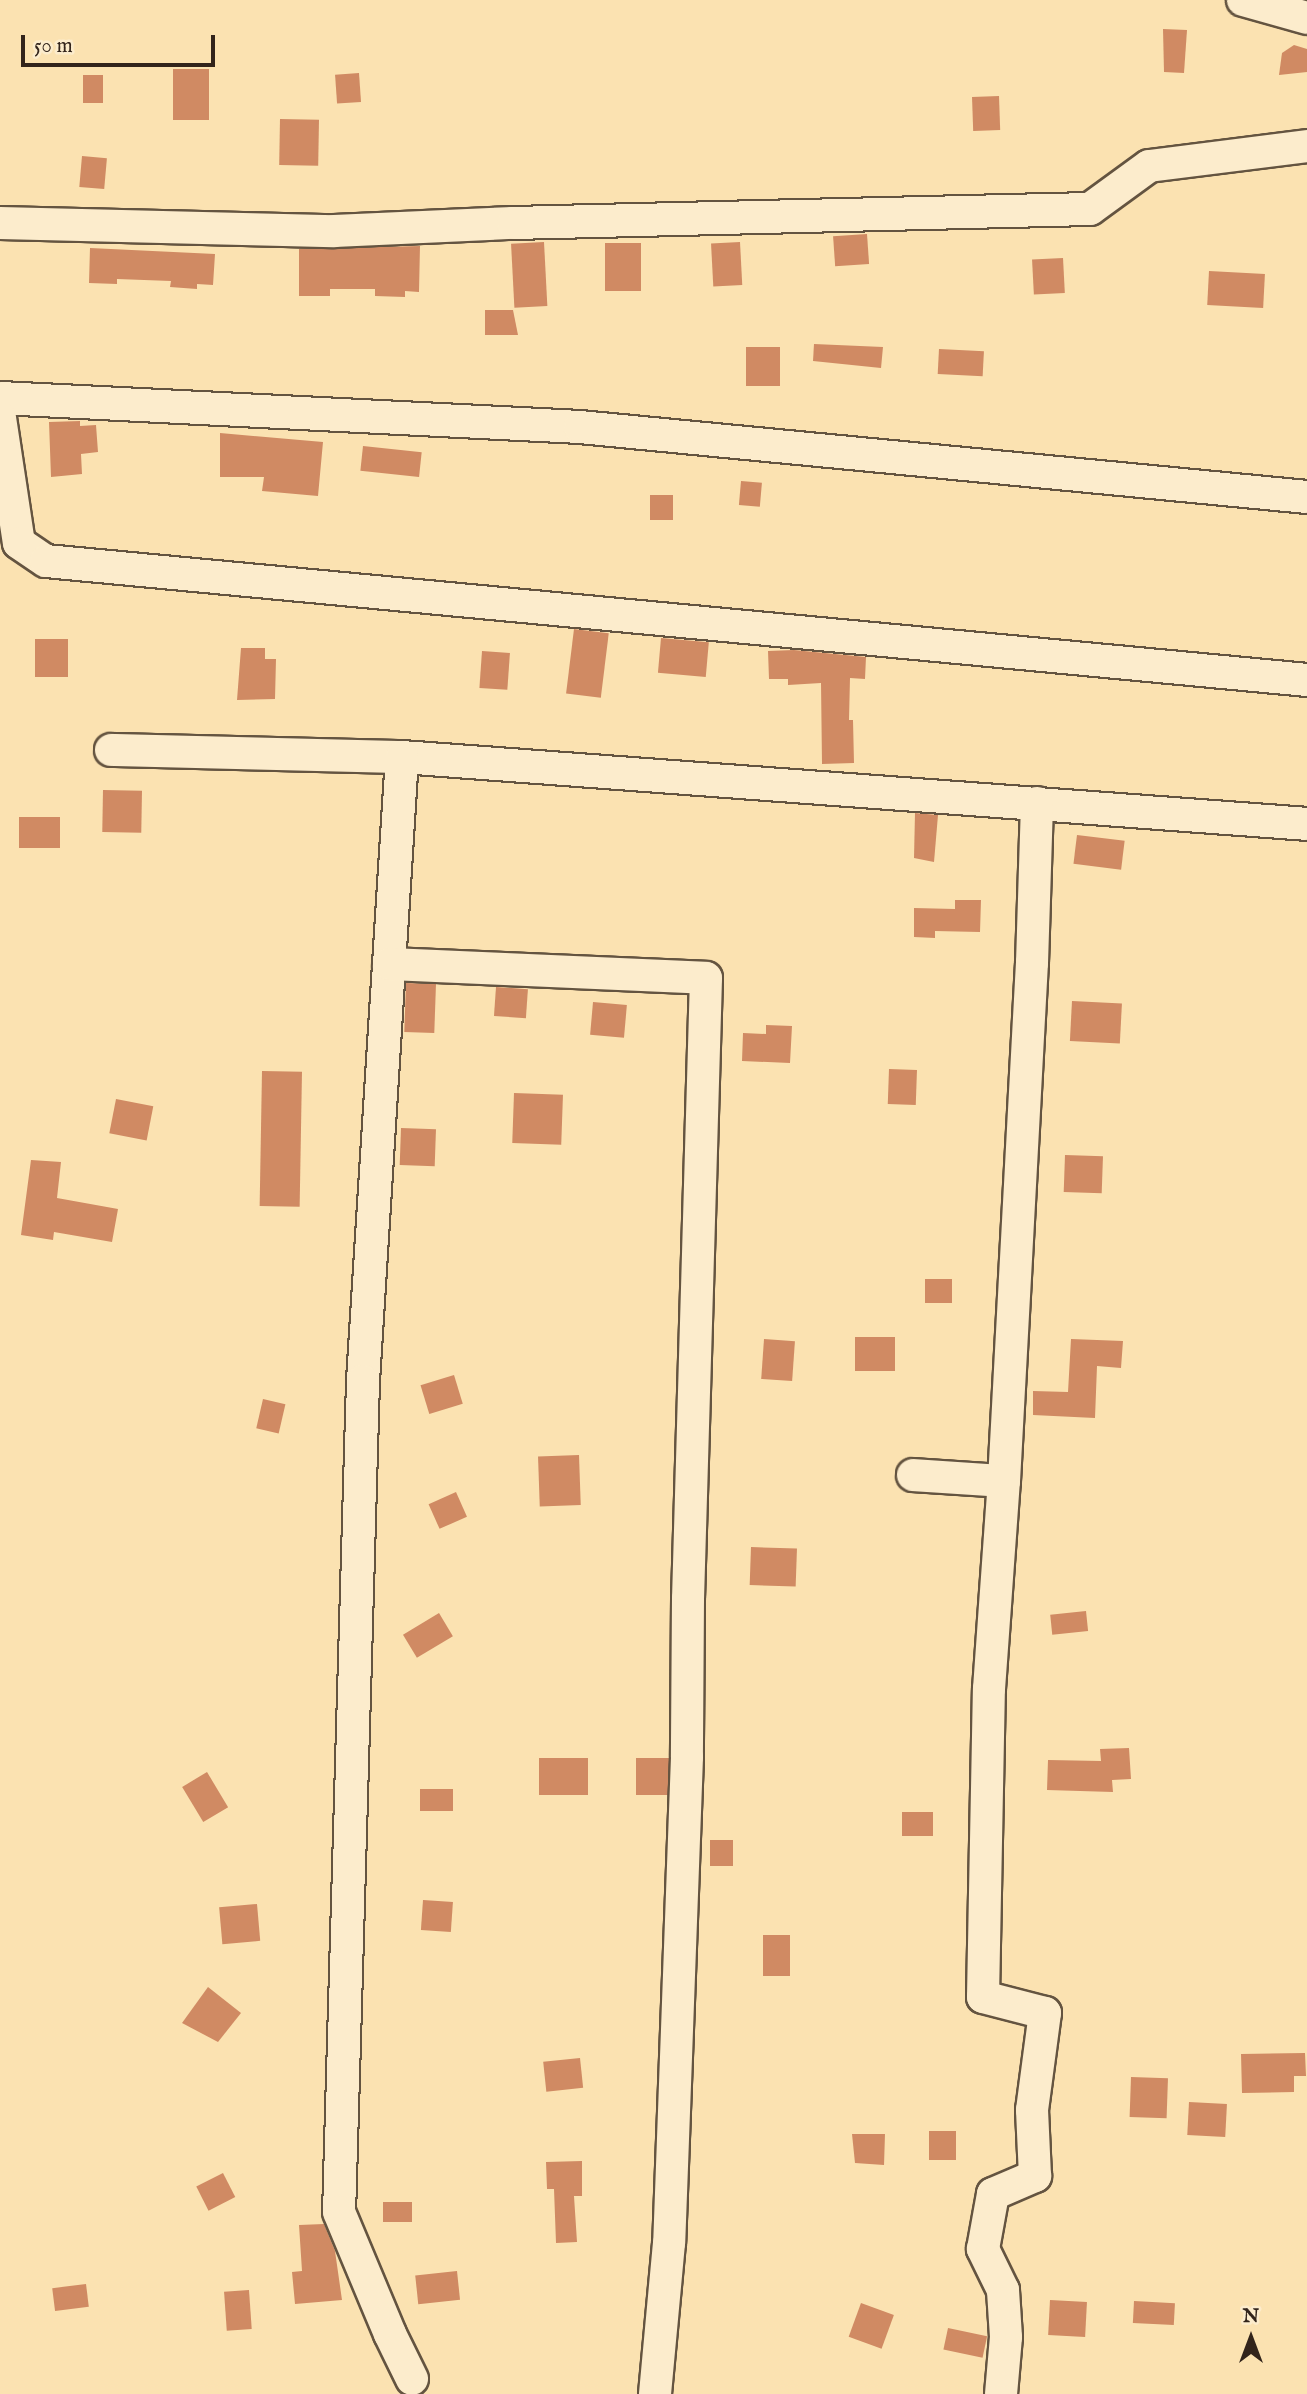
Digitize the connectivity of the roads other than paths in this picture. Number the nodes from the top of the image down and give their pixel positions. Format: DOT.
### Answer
graph roads {
  1 [pos="1243,0"];
  2 [pos="1307,18"];
  3 [pos="1307,146"];
  4 [pos="0,223"];
  5 [pos="0,398"];
  6 [pos="0,418"];
  7 [pos="1307,497"];
  8 [pos="1307,680"];
  9 [pos="111,750"];
  10 [pos="402,757"];
  11 [pos="1037,803"];
  12 [pos="1307,824"];
  13 [pos="389,964"];
  14 [pos="913,1475"];
  15 [pos="1004,1481"];
  16 [pos="412,2379"];
  17 [pos="655,2394"];
  18 [pos="1001,2394"];
  1 -- 2 [label="street"];
  3 -- 4 [label="street"];
  5 -- 7 [label="street"];
  6 -- 8 [label="street"];
  9 -- 10 [label="street"];
  10 -- 11 [label="street"];
  10 -- 13 [label="street"];
  11 -- 12 [label="street"];
  11 -- 15 [label="street"];
  13 -- 16 [label="street"];
  13 -- 17 [label="street"];
  14 -- 15 [label="street"];
  15 -- 18 [label="street"];
}
